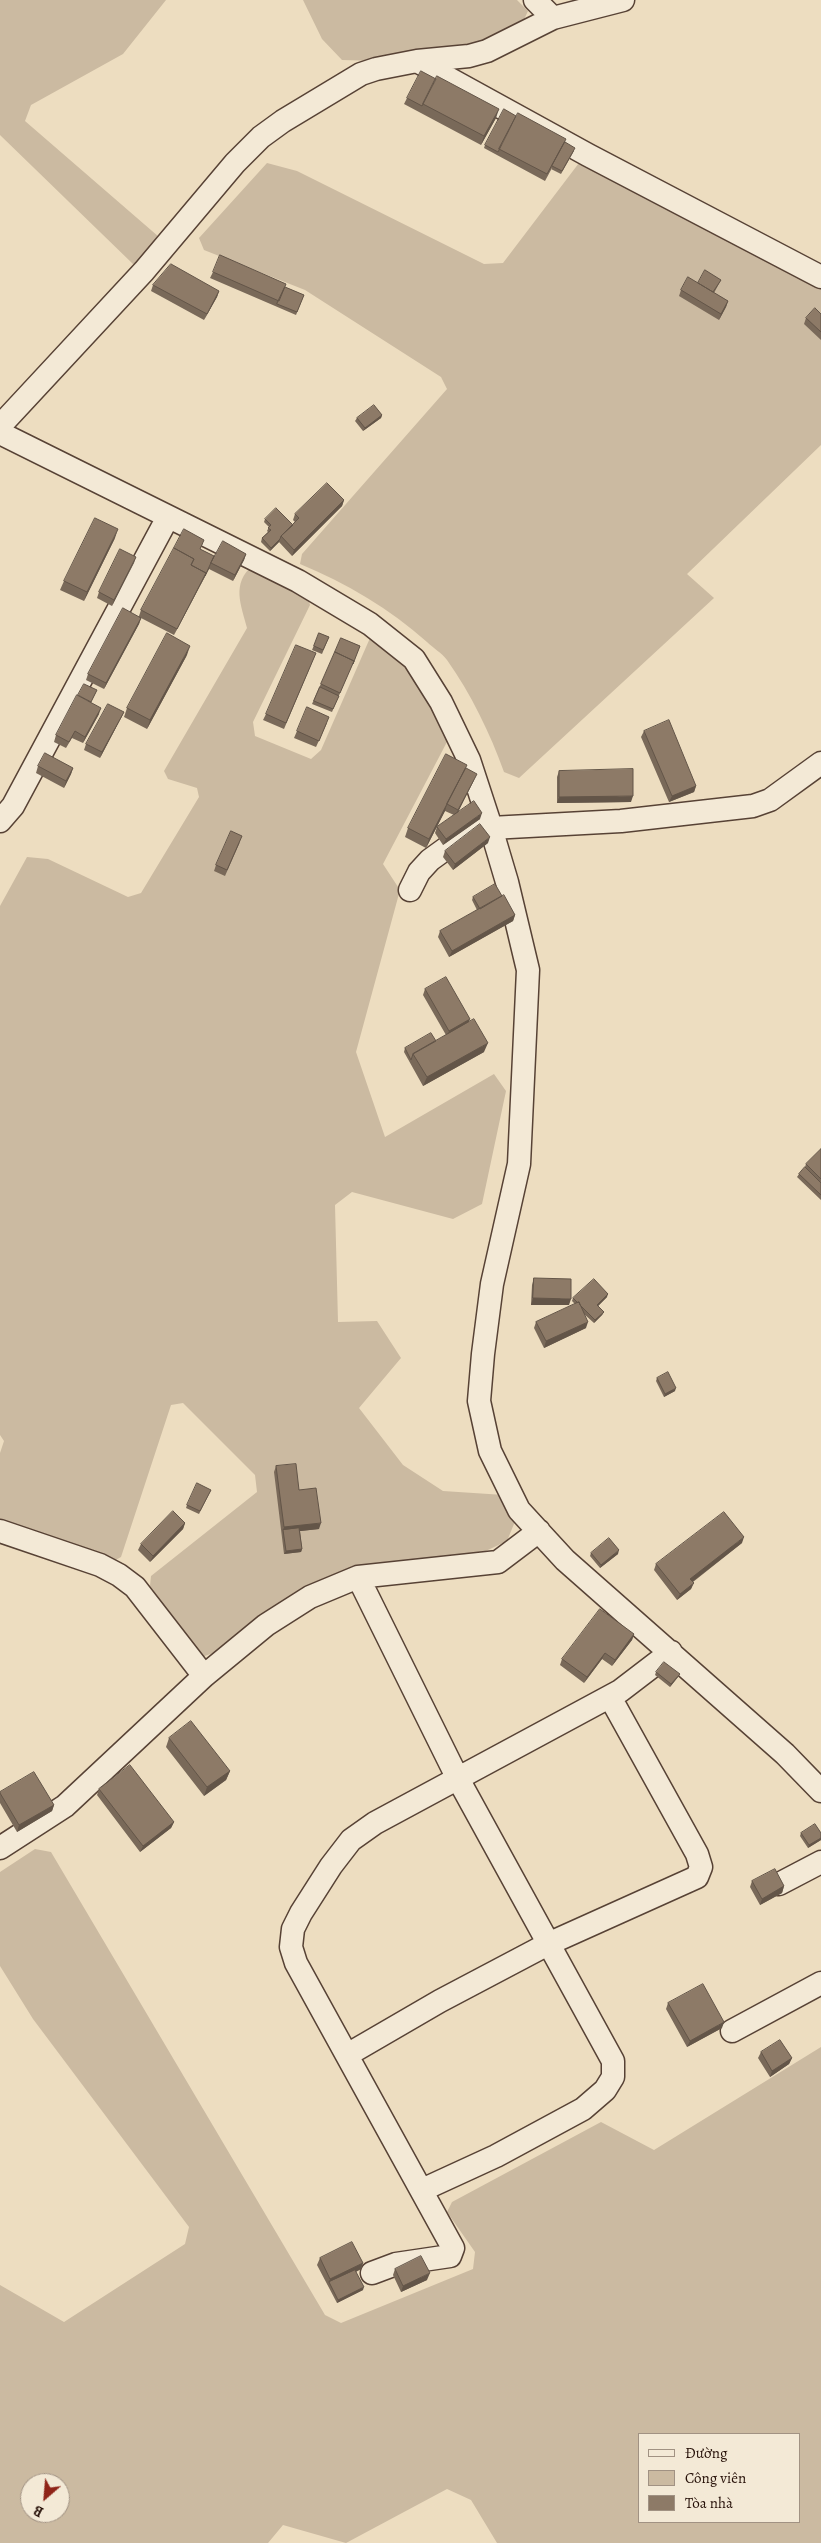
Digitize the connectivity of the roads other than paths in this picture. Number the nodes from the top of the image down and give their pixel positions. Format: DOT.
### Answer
graph roads {
  1 [pos="535,0"];
  2 [pos="623,0"];
  3 [pos="553,18"];
  4 [pos="418,61"];
  5 [pos="821,277"];
  6 [pos="0,426"];
  7 [pos="0,433"];
  8 [pos="168,516"];
  9 [pos="821,763"];
  10 [pos="0,821"];
  11 [pos="489,823"];
  12 [pos="410,890"];
  13 [pos="0,1531"];
  14 [pos="538,1531"];
  15 [pos="358,1577"];
  16 [pos="671,1652"];
  17 [pos="204,1676"];
  18 [pos="610,1697"];
  19 [pos="456,1778"];
  20 [pos="821,1791"];
  21 [pos="0,1848"];
  22 [pos="821,1862"];
  23 [pos="779,1884"];
  24 [pos="548,1944"];
  25 [pos="821,1982"];
  26 [pos="732,2031"];
  27 [pos="347,2056"];
  28 [pos="422,2190"];
  29 [pos="372,2273"];
  1 -- 3 [label="street"];
  2 -- 3 [label="street"];
  3 -- 4 [label="street"];
  4 -- 5 [label="street"];
  4 -- 6 [label="street"];
  7 -- 8 [label="street"];
  8 -- 10 [label="street"];
  8 -- 11 [label="street"];
  9 -- 11 [label="street"];
  11 -- 12 [label="street"];
  11 -- 14 [label="street"];
  13 -- 17 [label="street"];
  14 -- 15 [label="street"];
  14 -- 16 [label="street"];
  15 -- 17 [label="street"];
  15 -- 19 [label="street"];
  16 -- 18 [label="street"];
  16 -- 20 [label="street"];
  17 -- 21 [label="street"];
  18 -- 19 [label="street"];
  18 -- 24 [label="street"];
  19 -- 24 [label="street"];
  19 -- 27 [label="street"];
  22 -- 23 [label="street"];
  24 -- 27 [label="street"];
  24 -- 28 [label="street"];
  25 -- 26 [label="street"];
  27 -- 28 [label="street"];
  28 -- 29 [label="street"];
}
